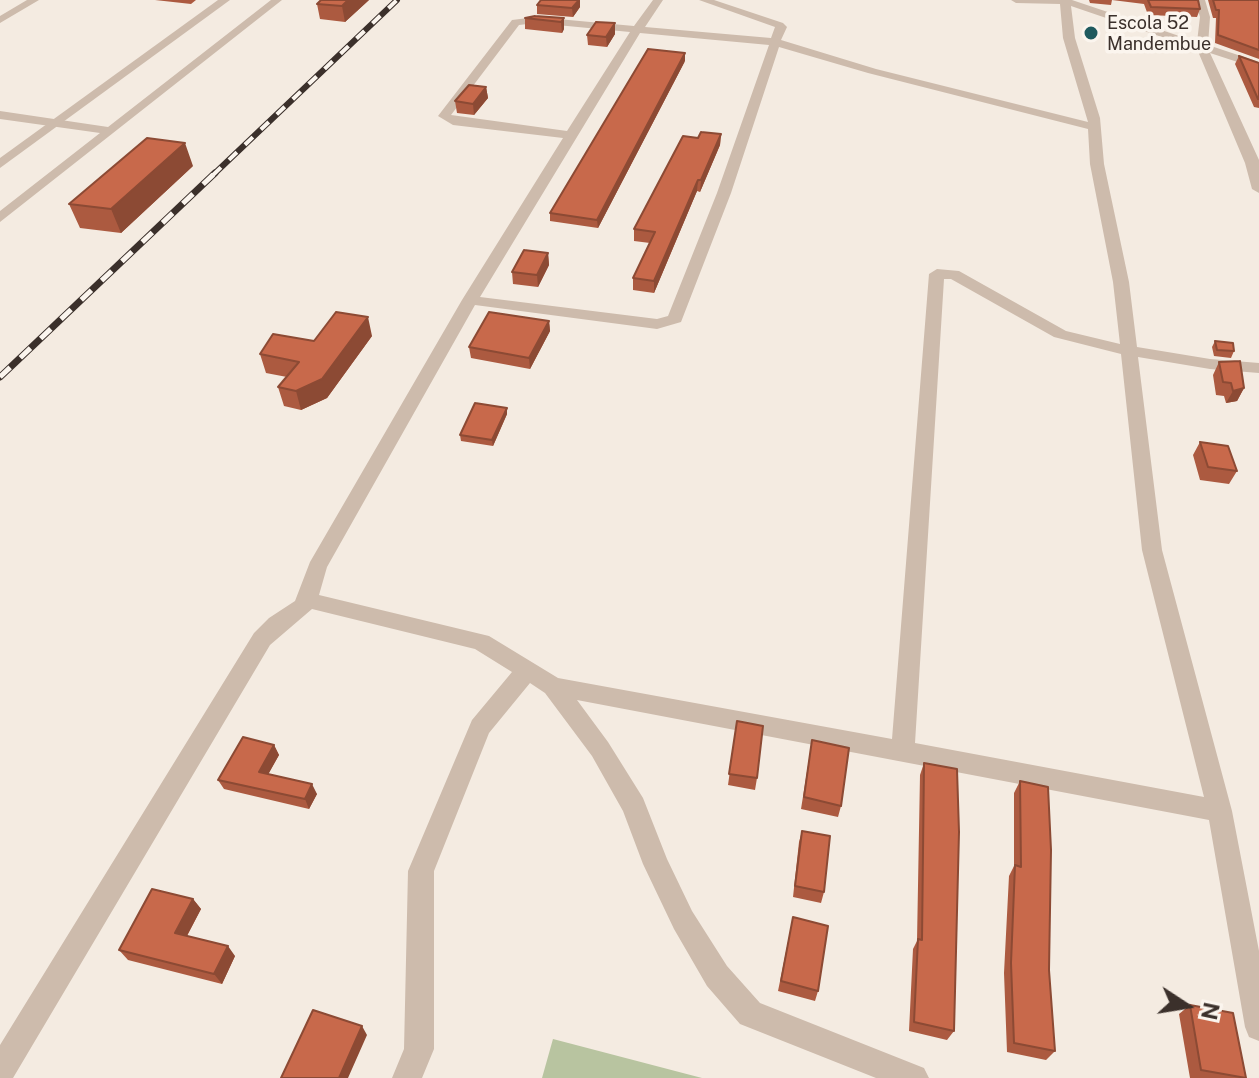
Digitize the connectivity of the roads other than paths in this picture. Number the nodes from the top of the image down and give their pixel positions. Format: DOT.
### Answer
graph roads {
  1 [pos="34,0"];
  2 [pos="225,0"];
  3 [pos="277,0"];
  4 [pos="658,0"];
  5 [pos="704,0"];
  6 [pos="1016,0"];
  7 [pos="1065,0"];
  8 [pos="1200,0"];
  9 [pos="0,20"];
  10 [pos="637,30"];
  11 [pos="775,42"];
  12 [pos="1202,47"];
  13 [pos="1259,66"];
  14 [pos="0,115"];
  15 [pos="59,122"];
  16 [pos="1094,127"];
  17 [pos="111,131"];
  18 [pos="572,135"];
  19 [pos="0,164"];
  20 [pos="1256,164"];
  21 [pos="1259,189"];
  22 [pos="0,218"];
  23 [pos="470,300"];
  24 [pos="1128,351"];
  25 [pos="1259,368"];
  26 [pos="307,600"];
  27 [pos="527,670"];
  28 [pos="553,686"];
  29 [pos="903,751"];
  30 [pos="1220,811"];
  31 [pos="1259,1027"];
  32 [pos="0,1072"];
  33 [pos="407,1078"];
  34 [pos="914,1078"];
  1 -- 9 [label="street"];
  2 -- 15 [label="street"];
  3 -- 17 [label="street"];
  4 -- 10 [label="street"];
  5 -- 11 [label="street"];
  6 -- 7 [label="street"];
  7 -- 12 [label="street"];
  7 -- 16 [label="street"];
  8 -- 12 [label="street"];
  10 -- 11 [label="street"];
  10 -- 18 [label="street"];
  10 -- 18 [label="street"];
  11 -- 16 [label="street"];
  11 -- 23 [label="street"];
  12 -- 13 [label="street"];
  12 -- 20 [label="street"];
  14 -- 15 [label="street"];
  15 -- 17 [label="street"];
  15 -- 19 [label="street"];
  16 -- 24 [label="street"];
  17 -- 22 [label="street"];
  18 -- 23 [label="street"];
  20 -- 21 [label="street"];
  23 -- 26 [label="street"];
  24 -- 25 [label="street"];
  24 -- 29 [label="street"];
  24 -- 30 [label="street"];
  26 -- 27 [label="street"];
  26 -- 32 [label="street"];
  27 -- 28 [label="street"];
  27 -- 33 [label="street"];
  28 -- 29 [label="street"];
  28 -- 34 [label="street"];
  29 -- 30 [label="street"];
  30 -- 31 [label="street"];
}
